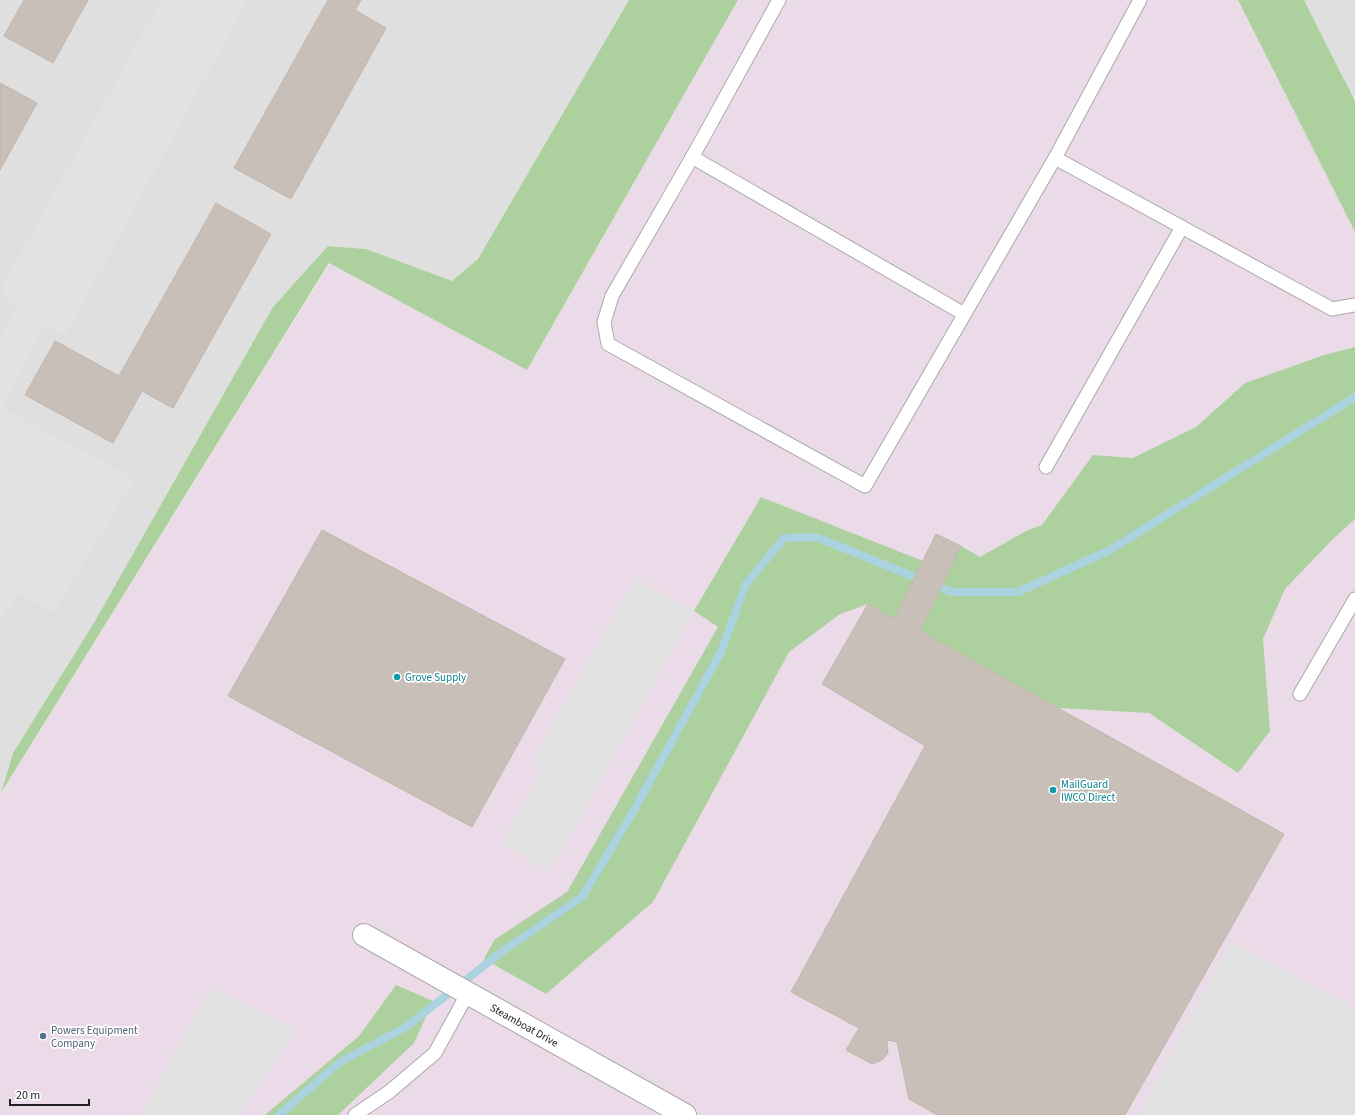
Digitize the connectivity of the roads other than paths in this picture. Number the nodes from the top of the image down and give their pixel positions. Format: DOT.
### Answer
graph roads {
  1 [pos="779,0"];
  2 [pos="1140,0"];
  3 [pos="692,157"];
  4 [pos="1055,158"];
  5 [pos="1182,227"];
  6 [pos="1355,305"];
  7 [pos="964,314"];
  8 [pos="1046,467"];
  9 [pos="1355,599"];
  10 [pos="1300,694"];
  11 [pos="364,935"];
  12 [pos="468,993"];
  13 [pos="355,1115"];
  14 [pos="685,1115"];
  1 -- 3 [label="lane"];
  2 -- 4 [label="lane"];
  3 -- 7 [label="lane"];
  3 -- 7 [label="lane"];
  4 -- 5 [label="lane"];
  4 -- 7 [label="lane"];
  5 -- 6 [label="lane"];
  5 -- 8 [label="lane"];
  9 -- 10 [label="lane"];
  11 -- 12 [label="street, Steamboat Drive"];
  12 -- 13 [label="lane"];
  12 -- 14 [label="street, Steamboat Drive"];
}
